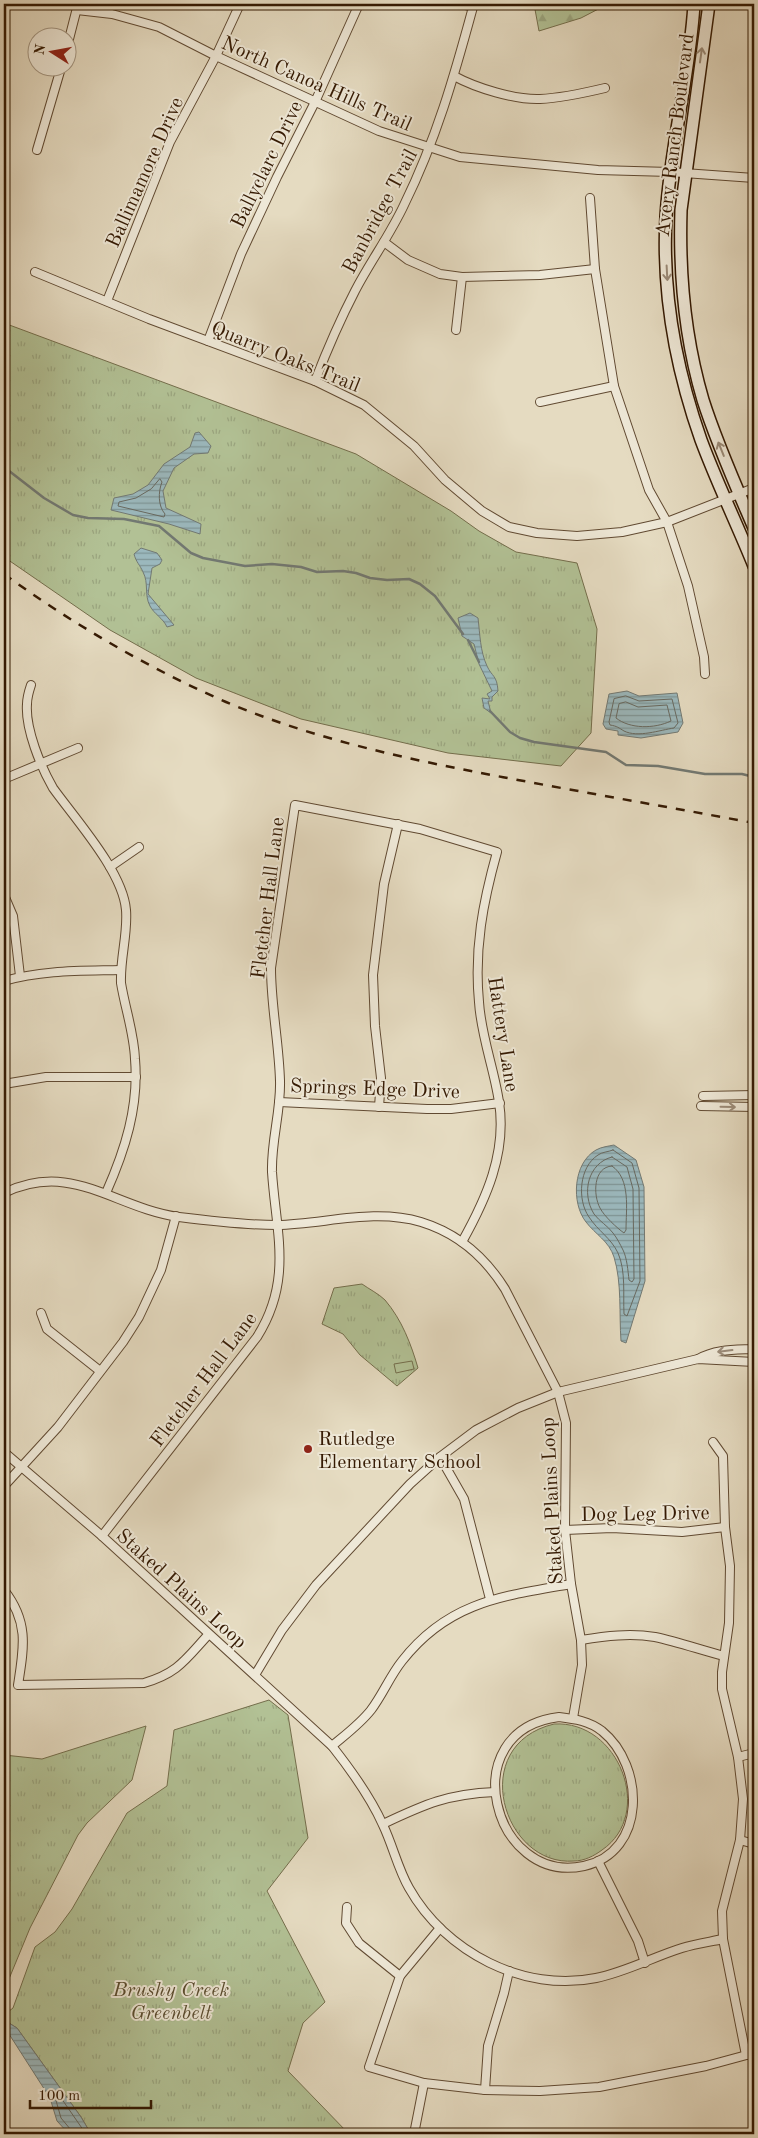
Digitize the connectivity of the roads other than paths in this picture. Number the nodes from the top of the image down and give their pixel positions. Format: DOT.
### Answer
graph roads {
  1 [pos="240,4"];
  2 [pos="359,4"];
  3 [pos="461,4"];
  4 [pos="694,4"];
  5 [pos="709,4"];
  6 [pos="77,7"];
  7 [pos="72,28"];
  8 [pos="216,56"];
  9 [pos="454,76"];
  10 [pos="58,78"];
  11 [pos="605,88"];
  12 [pos="315,102"];
  13 [pos="430,149"];
  14 [pos="37,150"];
  15 [pos="670,172"];
  16 [pos="685,172"];
  17 [pos="754,178"];
  18 [pos="590,198"];
  19 [pos="754,235"];
  20 [pos="384,242"];
  21 [pos="754,257"];
  22 [pos="595,269"];
  23 [pos="35,272"];
  24 [pos="462,277"];
  25 [pos="107,301"];
  26 [pos="456,330"];
  27 [pos="208,341"];
  28 [pos="315,381"];
  29 [pos="614,386"];
  30 [pos="540,402"];
  31 [pos="754,488"];
  32 [pos="740,494"];
  33 [pos="726,500"];
  34 [pos="666,522"];
  35 [pos="754,528"];
  36 [pos="754,566"];
  37 [pos="705,674"];
  38 [pos="31,685"];
  39 [pos="78,748"];
  40 [pos="41,763"];
  41 [pos="4,779"];
  42 [pos="296,805"];
  43 [pos="398,824"];
  44 [pos="138,847"];
  45 [pos="110,867"];
  46 [pos="4,895"];
  47 [pos="120,970"];
  48 [pos="20,976"];
  49 [pos="4,981"];
  50 [pos="136,1077"];
  51 [pos="4,1084"];
  52 [pos="754,1095"];
  53 [pos="703,1096"];
  54 [pos="279,1102"];
  55 [pos="500,1104"];
  56 [pos="379,1106"];
  57 [pos="701,1106"];
  58 [pos="754,1107"];
  59 [pos="4,1193"];
  60 [pos="106,1193"];
  61 [pos="176,1216"];
  62 [pos="278,1225"];
  63 [pos="462,1242"];
  64 [pos="41,1313"];
  65 [pos="754,1349"];
  66 [pos="698,1359"];
  67 [pos="754,1362"];
  68 [pos="100,1371"];
  69 [pos="558,1392"];
  70 [pos="713,1442"];
  71 [pos="4,1452"];
  72 [pos="440,1457"];
  73 [pos="22,1467"];
  74 [pos="4,1486"];
  75 [pos="725,1528"];
  76 [pos="565,1530"];
  77 [pos="102,1536"];
  78 [pos="571,1584"];
  79 [pos="4,1590"];
  80 [pos="490,1599"];
  81 [pos="208,1635"];
  82 [pos="581,1640"];
  83 [pos="724,1656"];
  84 [pos="255,1676"];
  85 [pos="573,1718"];
  86 [pos="332,1746"];
  87 [pos="754,1753"];
  88 [pos="738,1757"];
  89 [pos="495,1792"];
  90 [pos="383,1824"];
  91 [pos="740,1840"];
  92 [pos="754,1844"];
  93 [pos="598,1861"];
  94 [pos="347,1907"];
  95 [pos="440,1928"];
  96 [pos="723,1939"];
  97 [pos="645,1962"];
  98 [pos="509,1971"];
  99 [pos="400,1976"];
  100 [pos="750,2054"];
  101 [pos="424,2083"];
  102 [pos="485,2090"];
  103 [pos="414,2134"];
  1 -- 8 [label="street, Ballimamore Drive"];
  2 -- 12 [label="street, Ballyclarc Drive"];
  3 -- 9 [label="street, Banbridge Trail"];
  4 -- 15 [label="main road, Avery Ranch Boulevard"];
  16 -- 5 [label="main road, Avery Ranch Boulevard, one-way"];
  6 -- 7 [label="street"];
  6 -- 8 [label="street, North Canoa Hills Trail"];
  8 -- 12 [label="street, North Canoa Hills Trail"];
  8 -- 25 [label="street, Ballimamore Drive"];
  9 -- 11 [label="street"];
  9 -- 13 [label="street, Banbridge Trail"];
  10 -- 14 [label="street"];
  12 -- 13 [label="street, North Canoa Hills Trail"];
  12 -- 27 [label="street, Ballyclarc Drive"];
  13 -- 15 [label="street, North Canoa Hills Trail"];
  13 -- 20 [label="street, Banbridge Trail"];
  15 -- 16 [label="street, North Canoa Hills Trail"];
  15 -- 33 [label="main road, Avery Ranch Boulevard, one-way"];
  16 -- 17 [label="street, North Canoa Hills Trail"];
  32 -- 16 [label="main road, Avery Ranch Boulevard, one-way"];
  18 -- 22 [label="street"];
  19 -- 21 [label="street"];
  20 -- 24 [label="street"];
  20 -- 28 [label="street, Banbridge Trail"];
  22 -- 24 [label="street"];
  22 -- 29 [label="street"];
  23 -- 25 [label="street, Quarry Oaks Trail"];
  24 -- 26 [label="street"];
  25 -- 27 [label="street, Quarry Oaks Trail"];
  27 -- 28 [label="street, Quarry Oaks Trail"];
  28 -- 34 [label="street, Quarry Oaks Trail"];
  29 -- 30 [label="street"];
  29 -- 34 [label="street"];
  31 -- 32 [label="street, Quarry Oaks Trail"];
  32 -- 33 [label="street, Quarry Oaks Trail"];
  32 -- 35 [label="main road, Avery Ranch Boulevard"];
  33 -- 34 [label="street, Quarry Oaks Trail"];
  33 -- 36 [label="main road, Avery Ranch Boulevard"];
  34 -- 37 [label="street"];
  38 -- 40 [label="street"];
  39 -- 40 [label="street"];
  40 -- 41 [label="street"];
  40 -- 45 [label="street"];
  42 -- 43 [label="street, Hattery Lane"];
  42 -- 54 [label="street, Fletcher Hall Lane"];
  43 -- 55 [label="street, Hattery Lane"];
  43 -- 56 [label="street"];
  44 -- 45 [label="street"];
  45 -- 47 [label="street"];
  46 -- 48 [label="street"];
  47 -- 48 [label="street"];
  47 -- 50 [label="street"];
  48 -- 49 [label="street"];
  50 -- 51 [label="street"];
  50 -- 60 [label="street"];
  52 -- 53 [label="street"];
  54 -- 56 [label="street, Springs Edge Drive"];
  54 -- 62 [label="street, Fletcher Hall Lane"];
  55 -- 56 [label="street, Springs Edge Drive"];
  55 -- 63 [label="street, Hattery Lane"];
  57 -- 58 [label="street, one-way"];
  59 -- 60 [label="street, Staked Plains Loop"];
  60 -- 61 [label="street, Staked Plains Loop"];
  61 -- 62 [label="street, Staked Plains Loop"];
  61 -- 68 [label="street"];
  62 -- 63 [label="street, Staked Plains Loop"];
  62 -- 77 [label="street, Fletcher Hall Lane"];
  63 -- 69 [label="street, Staked Plains Loop"];
  64 -- 68 [label="street"];
  65 -- 66 [label="street, one-way"];
  66 -- 67 [label="street"];
  66 -- 69 [label="street"];
  68 -- 73 [label="street"];
  69 -- 72 [label="street"];
  69 -- 76 [label="street, Staked Plains Loop"];
  70 -- 75 [label="street"];
  71 -- 73 [label="street, Staked Plains Loop"];
  72 -- 80 [label="street"];
  72 -- 84 [label="street"];
  73 -- 74 [label="street"];
  73 -- 77 [label="street, Staked Plains Loop"];
  75 -- 76 [label="street, Dog Leg Drive"];
  75 -- 83 [label="street"];
  76 -- 78 [label="street, Staked Plains Loop"];
  77 -- 81 [label="street, Staked Plains Loop"];
  78 -- 80 [label="street"];
  78 -- 82 [label="street, Staked Plains Loop"];
  79 -- 81 [label="street"];
  80 -- 86 [label="street"];
  81 -- 84 [label="street, Staked Plains Loop"];
  82 -- 83 [label="street"];
  82 -- 85 [label="street, Staked Plains Loop"];
  83 -- 88 [label="street"];
  84 -- 86 [label="street, Staked Plains Loop"];
  85 -- 89 [label="street"];
  85 -- 93 [label="street"];
  86 -- 90 [label="street, Staked Plains Loop"];
  87 -- 88 [label="street"];
  88 -- 91 [label="street"];
  89 -- 90 [label="street"];
  89 -- 93 [label="street"];
  90 -- 95 [label="street, Staked Plains Loop"];
  91 -- 92 [label="street"];
  91 -- 96 [label="street"];
  93 -- 97 [label="street"];
  94 -- 99 [label="street"];
  95 -- 98 [label="street, Staked Plains Loop"];
  95 -- 99 [label="street"];
  96 -- 97 [label="street, Staked Plains Loop"];
  96 -- 100 [label="street"];
  97 -- 98 [label="street, Staked Plains Loop"];
  98 -- 102 [label="street"];
  99 -- 101 [label="street"];
  100 -- 102 [label="street"];
  101 -- 102 [label="street"];
  101 -- 103 [label="street"];
}
